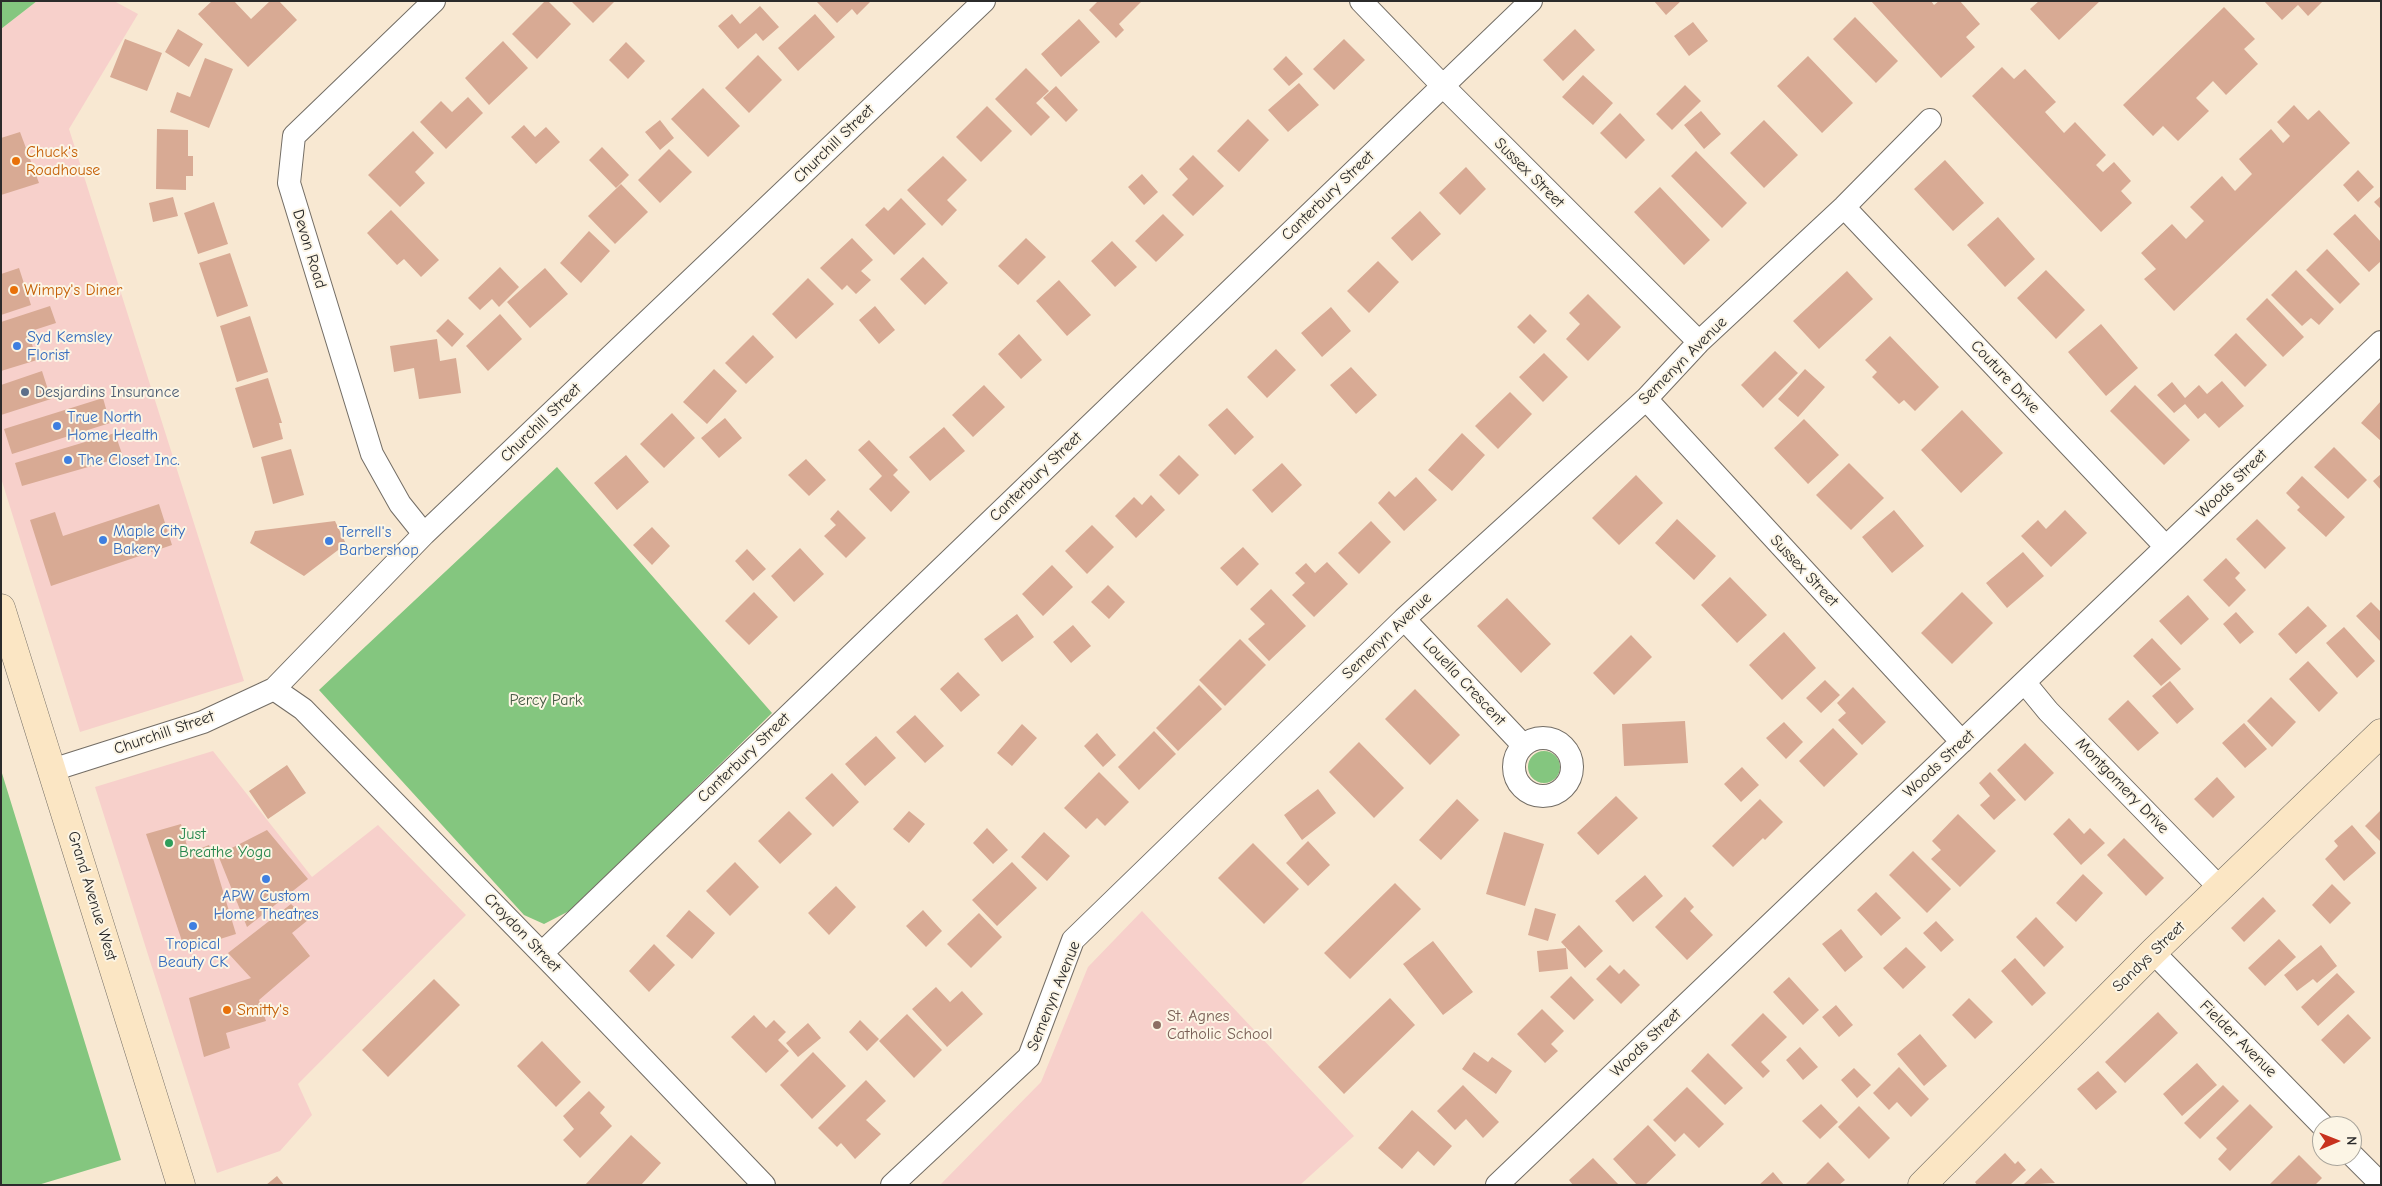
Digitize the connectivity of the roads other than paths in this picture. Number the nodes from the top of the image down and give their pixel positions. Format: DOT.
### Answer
graph roads {
  1 [pos="434,1"];
  2 [pos="984,1"];
  3 [pos="1361,1"];
  4 [pos="1531,1"];
  5 [pos="1442,85"];
  6 [pos="1930,120"];
  7 [pos="1844,207"];
  8 [pos="1699,342"];
  9 [pos="2381,342"];
  10 [pos="1646,399"];
  11 [pos="424,534"];
  12 [pos="2166,547"];
  13 [pos="1,608"];
  14 [pos="1404,619"];
  15 [pos="2025,683"];
  16 [pos="274,688"];
  17 [pos="2381,732"];
  18 [pos="1962,742"];
  19 [pos="1523,745"];
  20 [pos="52,770"];
  21 [pos="2219,887"];
  22 [pos="2154,952"];
  23 [pos="542,953"];
  24 [pos="2314,1116"];
  25 [pos="2362,1165"];
  26 [pos="2381,1184"];
  27 [pos="181,1185"];
  28 [pos="764,1185"];
  29 [pos="892,1185"];
  30 [pos="1497,1185"];
  31 [pos="1922,1185"];
  1 -- 11 [label="street, Devon Road"];
  2 -- 11 [label="street, Churchill Street"];
  3 -- 5 [label="street, Sussex Street"];
  4 -- 5 [label="street, Canterbury Street"];
  5 -- 8 [label="street, Sussex Street"];
  5 -- 23 [label="street, Canterbury Street"];
  6 -- 7 [label="street, Semenyn Avenue"];
  7 -- 8 [label="street, Semenyn Avenue"];
  7 -- 12 [label="street, Couture Drive"];
  8 -- 10 [label="street, Semenyn Avenue"];
  9 -- 12 [label="street, Woods Street"];
  10 -- 14 [label="street, Semenyn Avenue"];
  10 -- 18 [label="street, Sussex Street"];
  11 -- 16 [label="street, Churchill Street"];
  12 -- 15 [label="street, Woods Street"];
  13 -- 20 [label="street, Grand Avenue West"];
  14 -- 19 [label="street, Louella Crescent"];
  14 -- 29 [label="street, Semenyn Avenue"];
  15 -- 18 [label="street, Woods Street"];
  15 -- 21 [label="street, Montgomery Drive"];
  16 -- 20 [label="street, Churchill Street"];
  16 -- 23 [label="street, Croydon Street"];
  17 -- 21 [label="street, Sandys Street"];
  18 -- 30 [label="street, Woods Street"];
  20 -- 27 [label="street, Grand Avenue West"];
  21 -- 22 [label="street, Sandys Street"];
  22 -- 24 [label="street, Fielder Avenue"];
  22 -- 31 [label="street, Sandys Street"];
  23 -- 28 [label="street, Croydon Street"];
  25 -- 26 [label="street"];
}
